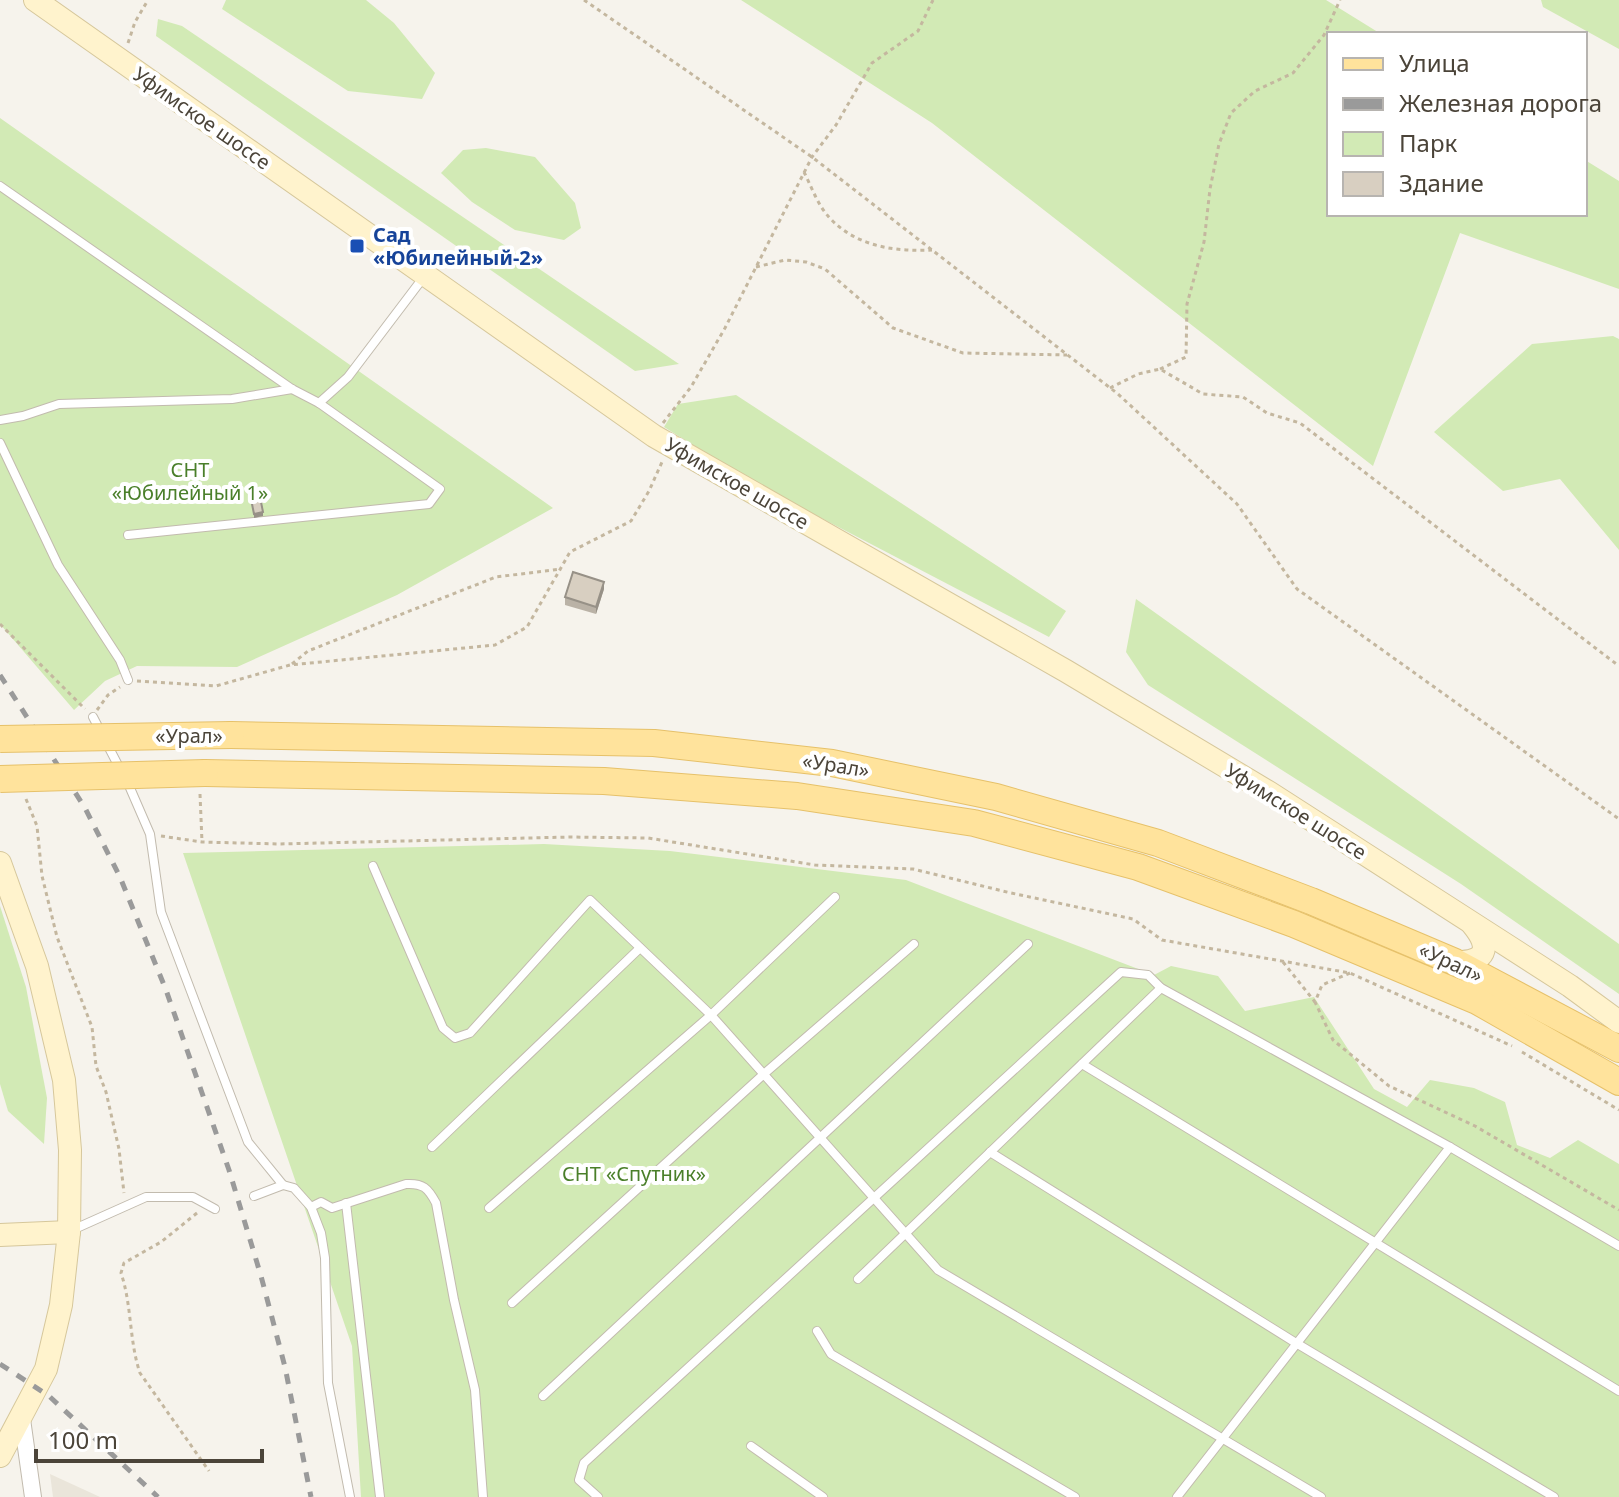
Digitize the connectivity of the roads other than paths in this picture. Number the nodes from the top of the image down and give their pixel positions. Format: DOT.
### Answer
graph roads {
  1 [pos="35,0"];
  2 [pos="0,186"];
  3 [pos="425,276"];
  4 [pos="292,389"];
  5 [pos="319,403"];
  6 [pos="0,420"];
  7 [pos="0,443"];
  8 [pos="128,535"];
  9 [pos="128,680"];
  10 [pos="93,717"];
  11 [pos="0,739"];
  12 [pos="9,785"];
  13 [pos="0,863"];
  14 [pos="373,866"];
  15 [pos="835,897"];
  16 [pos="1469,921"];
  17 [pos="914,944"];
  18 [pos="1028,944"];
  19 [pos="640,948"];
  20 [pos="1455,962"];
  21 [pos="1161,988"];
  22 [pos="711,1015"];
  23 [pos="1619,1022"];
  24 [pos="1619,1049"];
  25 [pos="1082,1064"];
  26 [pos="765,1073"];
  27 [pos="1619,1082"];
  28 [pos="821,1136"];
  29 [pos="432,1147"];
  30 [pos="1450,1147"];
  31 [pos="990,1152"];
  32 [pos="283,1185"];
  33 [pos="254,1196"];
  34 [pos="873,1197"];
  35 [pos="346,1203"];
  36 [pos="210,1207"];
  37 [pos="311,1207"];
  38 [pos="489,1208"];
  39 [pos="69,1232"];
  40 [pos="906,1233"];
  41 [pos="0,1235"];
  42 [pos="1375,1244"];
  43 [pos="1619,1246"];
  44 [pos="858,1279"];
  45 [pos="512,1303"];
  46 [pos="817,1331"];
  47 [pos="1296,1343"];
  48 [pos="1619,1391"];
  49 [pos="543,1396"];
  50 [pos="22,1419"];
  51 [pos="1222,1438"];
  52 [pos="751,1446"];
  53 [pos="0,1456"];
  54 [pos="33,1497"];
  55 [pos="350,1497"];
  56 [pos="380,1497"];
  57 [pos="483,1497"];
  58 [pos="598,1497"];
  59 [pos="823,1497"];
  60 [pos="1075,1497"];
  61 [pos="1177,1497"];
  62 [pos="1321,1497"];
  63 [pos="1554,1497"];
  1 -- 3 [label="main road, Уфимское шоссе"];
  2 -- 4 [label="lane"];
  3 -- 5 [label="lane"];
  3 -- 16 [label="main road, Уфимское шоссе"];
  4 -- 5 [label="lane"];
  4 -- 6 [label="lane"];
  5 -- 8 [label="lane"];
  7 -- 9 [label="lane"];
  10 -- 32 [label="lane"];
  11 -- 20 [label="main road, «Урал», bridge"];
  12 -- 27 [label="main road, «Урал», bridge"];
  13 -- 39 [label="main road"];
  14 -- 19 [label="lane"];
  15 -- 22 [label="lane"];
  16 -- 20 [label="main road"];
  16 -- 23 [label="main road, Уфимское шоссе"];
  17 -- 26 [label="lane"];
  18 -- 28 [label="lane"];
  19 -- 22 [label="lane"];
  19 -- 29 [label="lane"];
  20 -- 24 [label="main road, «Урал»"];
  21 -- 25 [label="lane"];
  21 -- 30 [label="lane"];
  21 -- 34 [label="lane"];
  22 -- 26 [label="lane"];
  22 -- 38 [label="lane"];
  25 -- 31 [label="lane"];
  25 -- 42 [label="lane"];
  26 -- 28 [label="lane"];
  26 -- 45 [label="lane"];
  28 -- 34 [label="lane"];
  28 -- 49 [label="lane"];
  30 -- 42 [label="lane"];
  30 -- 43 [label="lane"];
  31 -- 40 [label="lane"];
  31 -- 47 [label="lane"];
  32 -- 33 [label="lane"];
  32 -- 37 [label="lane"];
  34 -- 40 [label="lane"];
  34 -- 58 [label="lane"];
  35 -- 37 [label="lane"];
  35 -- 56 [label="lane"];
  35 -- 57 [label="lane"];
  36 -- 39 [label="lane"];
  37 -- 55 [label="lane"];
  39 -- 41 [label="main road"];
  39 -- 50 [label="main road"];
  40 -- 44 [label="lane"];
  40 -- 51 [label="lane"];
  42 -- 47 [label="lane"];
  42 -- 48 [label="lane"];
  46 -- 60 [label="lane"];
  47 -- 51 [label="lane"];
  47 -- 63 [label="lane"];
  50 -- 53 [label="main road"];
  50 -- 54 [label="street"];
  51 -- 61 [label="lane"];
  51 -- 62 [label="lane"];
  52 -- 59 [label="lane"];
}
